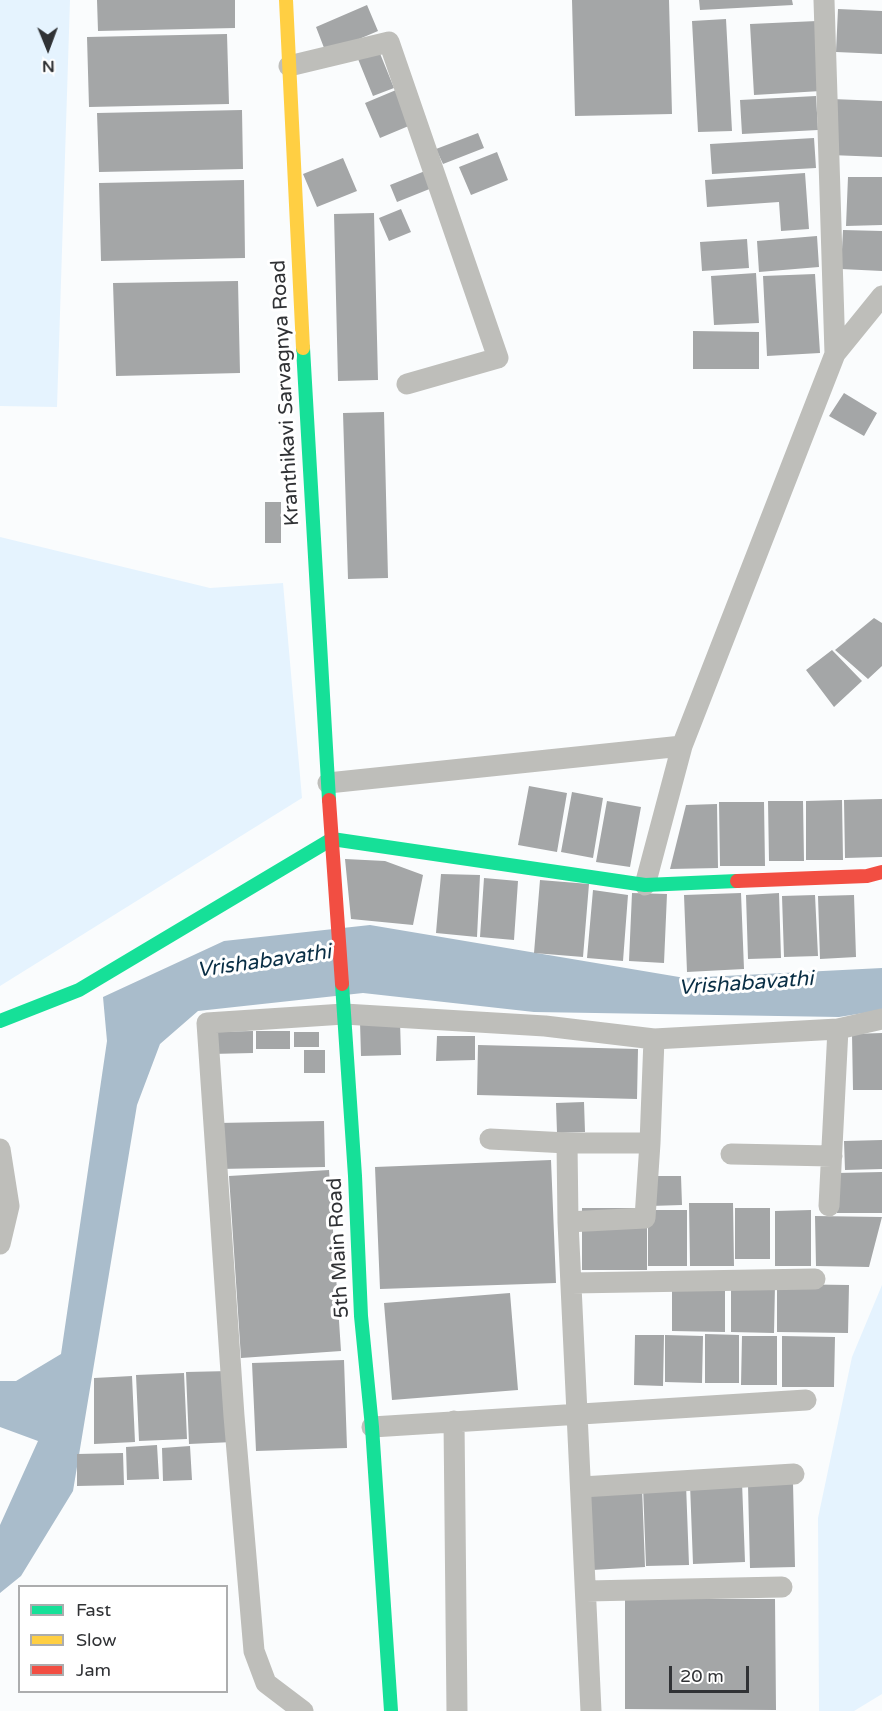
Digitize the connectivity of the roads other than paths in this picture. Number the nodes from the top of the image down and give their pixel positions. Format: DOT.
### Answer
graph roads {
  1 [pos="286,0"];
  2 [pos="825,0"];
  3 [pos="289,66"];
  4 [pos="882,296"];
  5 [pos="835,354"];
  6 [pos="407,384"];
  7 [pos="682,746"];
  8 [pos="328,783"];
  9 [pos="332,839"];
  10 [pos="882,872"];
  11 [pos="645,885"];
  12 [pos="344,1014"];
  13 [pos="882,1019"];
  14 [pos="0,1021"];
  15 [pos="838,1029"];
  16 [pos="654,1039"];
  17 [pos="490,1139"];
  18 [pos="567,1143"];
  19 [pos="650,1143"];
  20 [pos="0,1149"];
  21 [pos="731,1154"];
  22 [pos="832,1156"];
  23 [pos="830,1206"];
  24 [pos="568,1222"];
  25 [pos="0,1244"];
  26 [pos="815,1279"];
  27 [pos="572,1283"];
  28 [pos="806,1400"];
  29 [pos="578,1414"];
  30 [pos="454,1421"];
  31 [pos="372,1427"];
  32 [pos="794,1474"];
  33 [pos="582,1487"];
  34 [pos="782,1587"];
  35 [pos="586,1591"];
  36 [pos="303,1711"];
  37 [pos="391,1711"];
  38 [pos="457,1711"];
  39 [pos="591,1711"];
  1 -- 3 [label="street, Kranthikavi Sarvagnya Road"];
  2 -- 5 [label="street"];
  3 -- 6 [label="street"];
  3 -- 8 [label="street, Kranthikavi Sarvagnya Road"];
  4 -- 5 [label="street"];
  5 -- 7 [label="street"];
  7 -- 8 [label="street"];
  7 -- 11 [label="street"];
  8 -- 9 [label="street, 5th Main Road"];
  9 -- 11 [label="street"];
  9 -- 12 [label="street, 5th Main Road"];
  9 -- 14 [label="street"];
  10 -- 11 [label="street"];
  12 -- 16 [label="street"];
  12 -- 31 [label="street, 5th Main Road"];
  12 -- 36 [label="street"];
  13 -- 15 [label="street"];
  15 -- 16 [label="street"];
  15 -- 22 [label="street"];
  16 -- 19 [label="street"];
  17 -- 18 [label="street"];
  18 -- 19 [label="street"];
  18 -- 24 [label="street"];
  19 -- 24 [label="street"];
  20 -- 25 [label="street"];
  21 -- 22 [label="street"];
  22 -- 23 [label="street"];
  24 -- 27 [label="street"];
  26 -- 27 [label="street"];
  27 -- 29 [label="street"];
  28 -- 29 [label="street"];
  29 -- 30 [label="street"];
  29 -- 33 [label="street"];
  30 -- 31 [label="street"];
  30 -- 38 [label="street"];
  31 -- 37 [label="street, 5th Main Road"];
  32 -- 33 [label="street"];
  33 -- 35 [label="street"];
  34 -- 35 [label="street"];
  35 -- 39 [label="street"];
}
